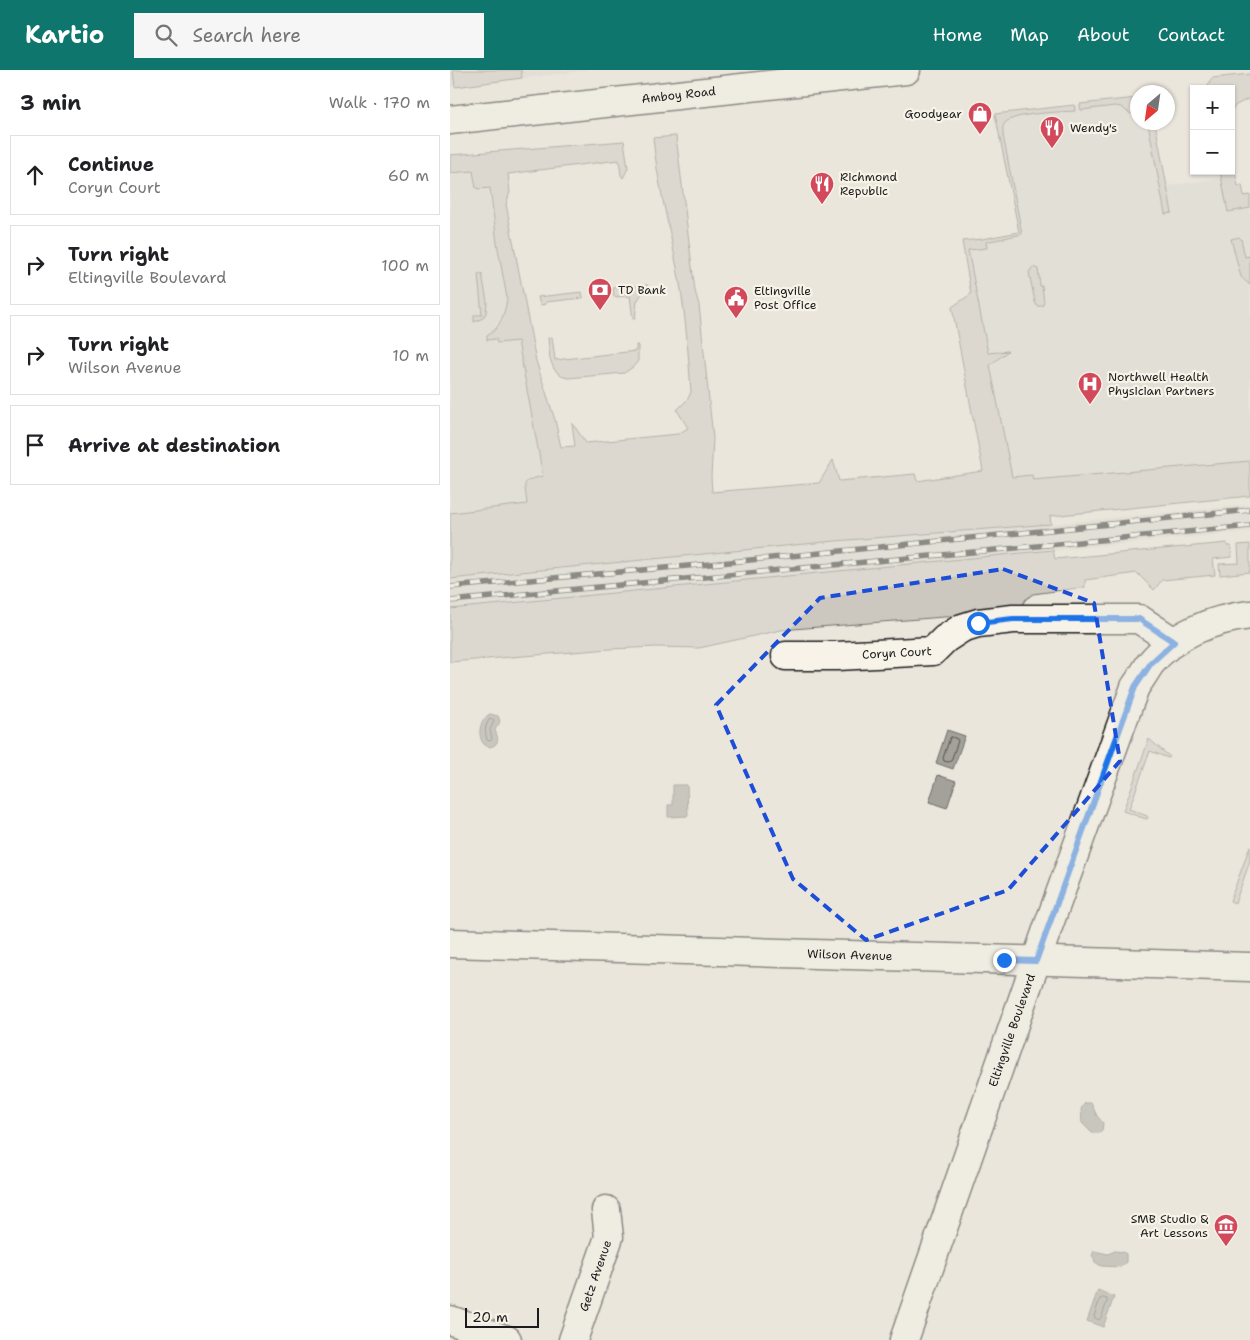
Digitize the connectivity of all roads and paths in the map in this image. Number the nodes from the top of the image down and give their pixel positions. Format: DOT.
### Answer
graph roads {
  1 [pos="906,70"];
  2 [pos="450,120"];
  3 [pos="1250,615"];
  4 [pos="1174,642"];
  5 [pos="786,656"];
  6 [pos="450,943"];
  7 [pos="1036,961"];
  8 [pos="1250,967"];
  9 [pos="606,1210"];
  10 [pos="450,1320"];
  11 [pos="507,1340"];
  12 [pos="573,1340"];
  13 [pos="904,1340"];
  1 -- 2 [label="street, Amboy Road"];
  3 -- 4 [label="street, Eltingville Boulevard"];
  4 -- 5 [label="street, Coryn Court"];
  4 -- 7 [label="street, Eltingville Boulevard"];
  6 -- 7 [label="street, Wilson Avenue"];
  7 -- 8 [label="street, Wilson Avenue"];
  7 -- 13 [label="street, Eltingville Boulevard"];
  9 -- 12 [label="street, Getz Avenue"];
  10 -- 11 [label="street"];
}
